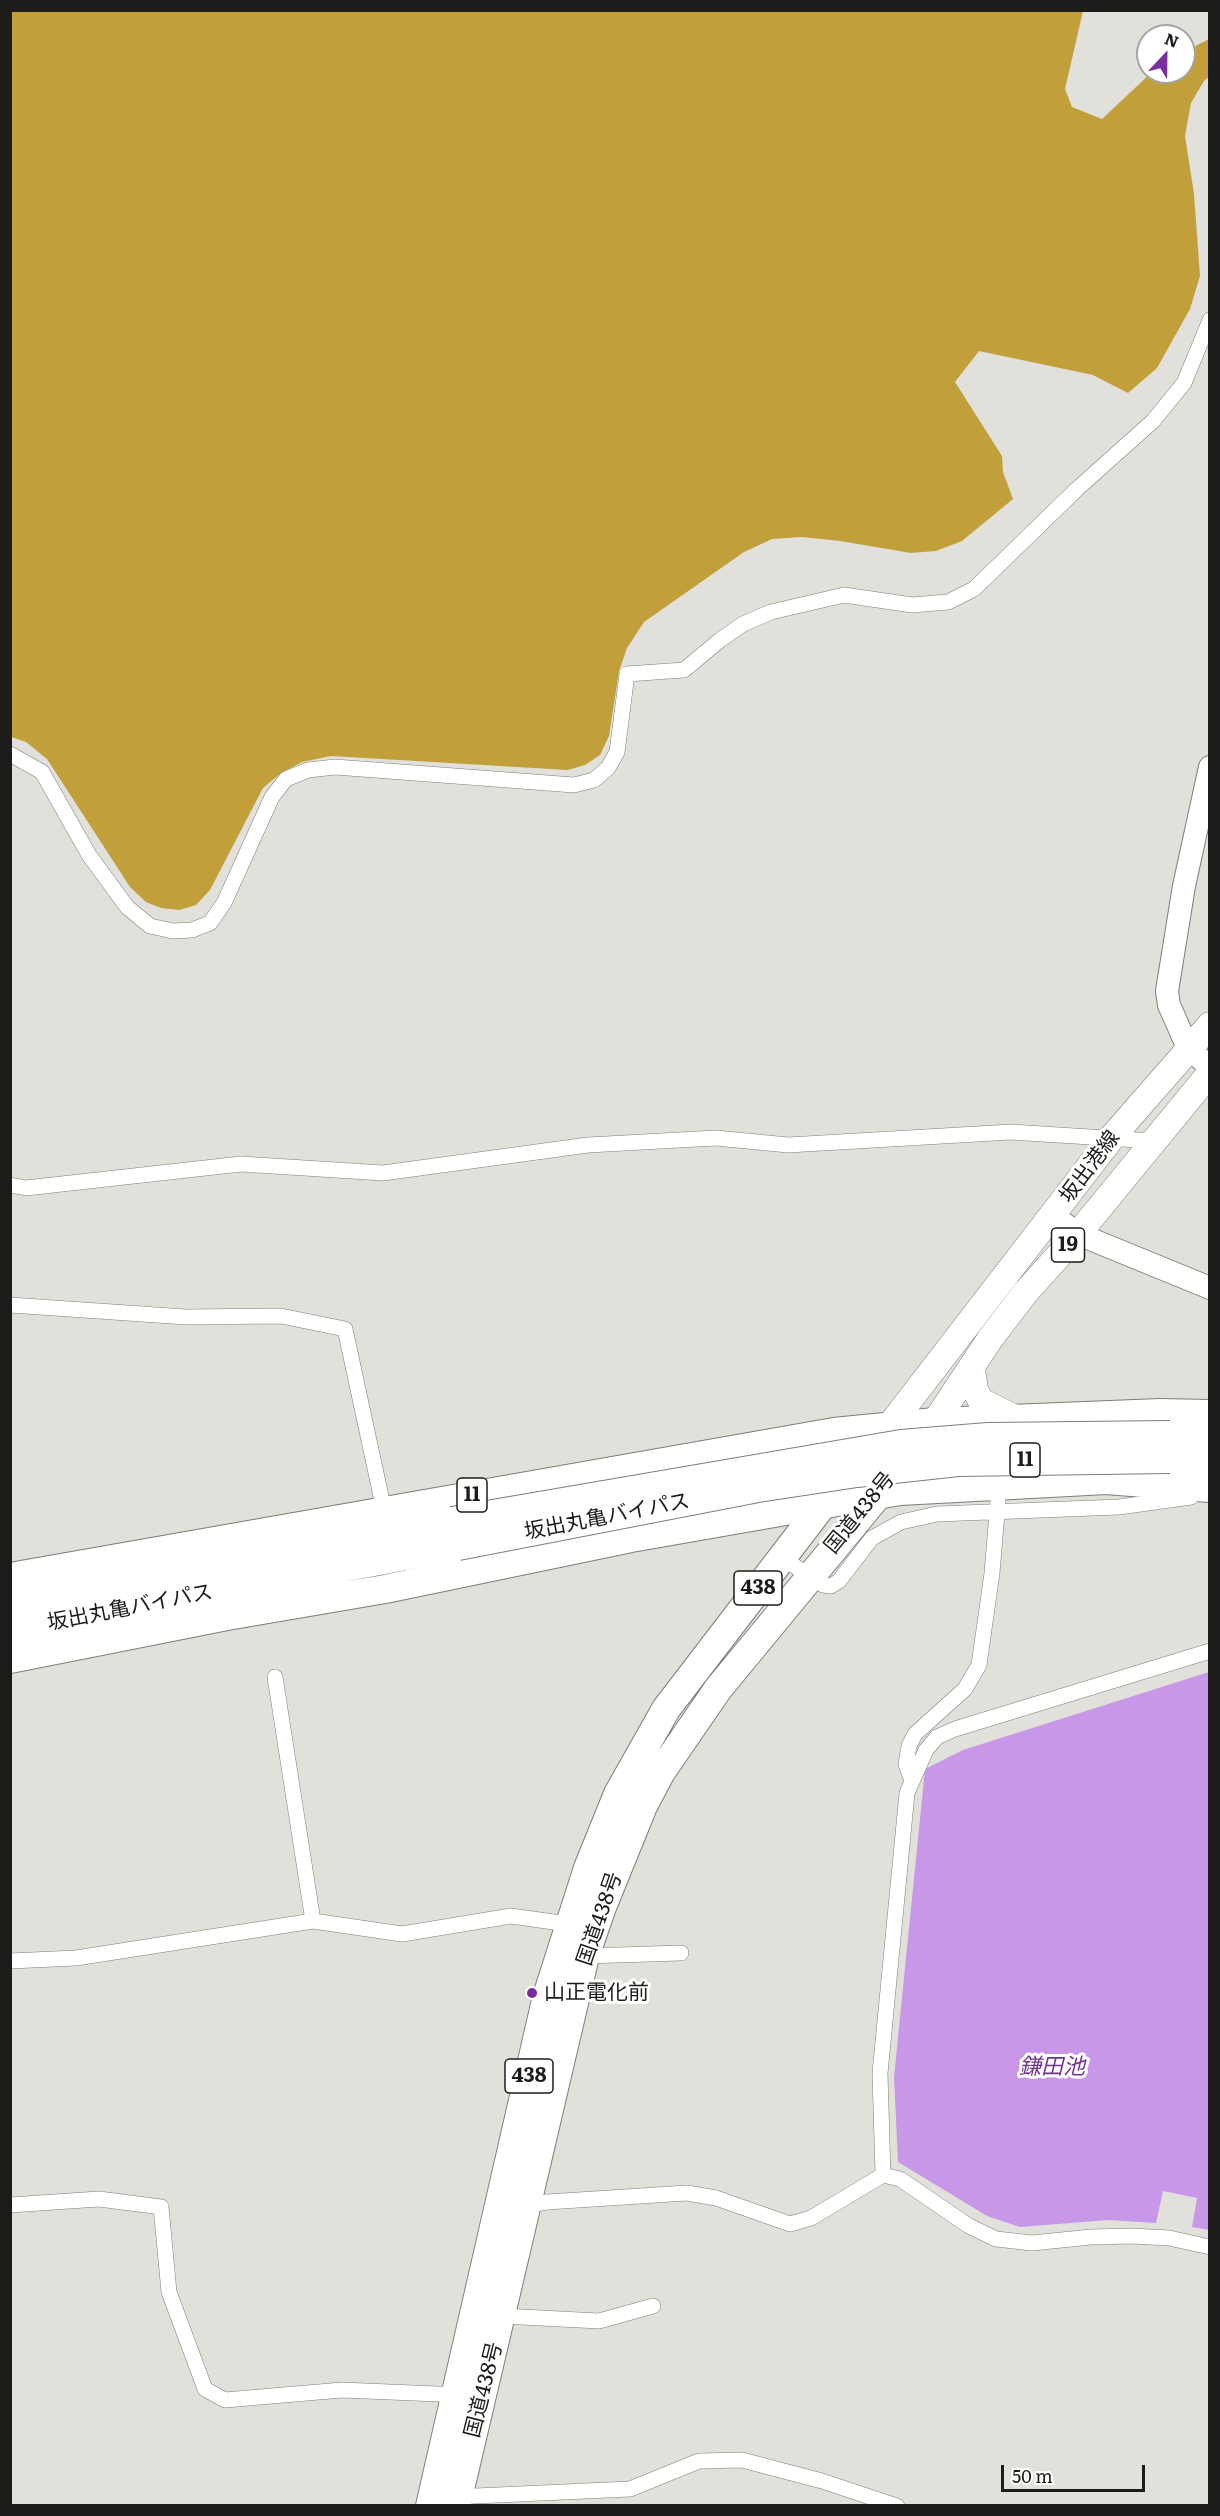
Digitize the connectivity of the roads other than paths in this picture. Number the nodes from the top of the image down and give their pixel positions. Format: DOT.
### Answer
graph roads {
  1 [pos="1209,320"];
  2 [pos="10,754"];
  3 [pos="1209,767"];
  4 [pos="1209,1025"];
  5 [pos="1188,1048"];
  6 [pos="1209,1067"];
  7 [pos="1209,1073"];
  8 [pos="1113,1136"];
  9 [pos="1154,1141"];
  10 [pos="10,1185"];
  11 [pos="1054,1216"];
  12 [pos="1078,1234"];
  13 [pos="1209,1288"];
  14 [pos="10,1305"];
  15 [pos="972,1369"];
  16 [pos="1209,1414"];
  17 [pos="1017,1419"];
  18 [pos="935,1422"];
  19 [pos="888,1428"];
  20 [pos="1209,1438"];
  21 [pos="1170,1447"];
  22 [pos="1209,1462"];
  23 [pos="1202,1492"];
  24 [pos="877,1496"];
  25 [pos="998,1498"];
  26 [pos="822,1505"];
  27 [pos="384,1510"];
  28 [pos="749,1519"];
  29 [pos="455,1533"];
  30 [pos="781,1557"];
  31 [pos="809,1575"];
  32 [pos="10,1576"];
  33 [pos="759,1587"];
  34 [pos="10,1604"];
  35 [pos="10,1631"];
  36 [pos="1209,1651"];
  37 [pos="10,1659"];
  38 [pos="275,1677"];
  39 [pos="912,1781"];
  40 [pos="312,1921"];
  41 [pos="568,1924"];
  42 [pos="681,1953"];
  43 [pos="585,1956"];
  44 [pos="10,1961"];
  45 [pos="883,2175"];
  46 [pos="10,2205"];
  47 [pos="528,2205"];
  48 [pos="498,2209"];
  49 [pos="1209,2247"];
  50 [pos="652,2306"];
  51 [pos="502,2316"];
  52 [pos="469,2396"];
  53 [pos="444,2501"];
  54 [pos="897,2505"];
  1 -- 2 [label="street"];
  3 -- 5 [label="street"];
  4 -- 5 [label="main road, 坂出港線 / 19"];
  5 -- 6 [label="street"];
  5 -- 8 [label="main road, 坂出港線 / 19"];
  7 -- 9 [label="main road, 坂出港線 / 19"];
  8 -- 9 [label="street"];
  8 -- 10 [label="street"];
  8 -- 11 [label="main road, 坂出港線 / 19"];
  9 -- 12 [label="main road, 坂出港線 / 19"];
  11 -- 12 [label="street"];
  11 -- 19 [label="main road, 坂出港線 / 19"];
  12 -- 13 [label="street"];
  12 -- 15 [label="main road, 坂出港線 / 19"];
  14 -- 27 [label="street"];
  15 -- 17 [label="main road"];
  15 -- 18 [label="main road, 坂出港線 / 19"];
  16 -- 17 [label="highway"];
  17 -- 18 [label="highway"];
  18 -- 19 [label="highway, 11"];
  18 -- 24 [label="highway, 国道438号 / 438"];
  19 -- 26 [label="highway, 国道438号 / 438"];
  19 -- 27 [label="highway, 11"];
  20 -- 21 [label="highway, 坂出丸亀バイパス / 11"];
  21 -- 22 [label="highway, 坂出丸亀バイパス / 11"];
  21 -- 29 [label="highway, 坂出丸亀バイパス / 11, bridge"];
  23 -- 25 [label="highway"];
  24 -- 25 [label="highway"];
  24 -- 26 [label="highway"];
  24 -- 31 [label="highway, 国道438号 / 438"];
  25 -- 31 [label="street"];
  25 -- 39 [label="street"];
  26 -- 28 [label="highway"];
  26 -- 30 [label="highway, 国道438号 / 438"];
  27 -- 32 [label="highway, 11"];
  28 -- 33 [label="highway"];
  28 -- 37 [label="highway"];
  29 -- 34 [label="highway, 坂出丸亀バイパス / 11"];
  29 -- 35 [label="highway, 坂出丸亀バイパス / 11"];
  30 -- 31 [label="street"];
  30 -- 33 [label="highway, 国道438号 / 438"];
  31 -- 43 [label="highway, 国道438号 / 438"];
  33 -- 41 [label="highway, 国道438号 / 438"];
  36 -- 39 [label="street"];
  38 -- 40 [label="street"];
  39 -- 45 [label="street"];
  40 -- 41 [label="street"];
  40 -- 44 [label="street"];
  41 -- 48 [label="highway, 国道438号 / 438"];
  42 -- 43 [label="street"];
  43 -- 47 [label="highway, 国道438号 / 438"];
  45 -- 47 [label="street"];
  45 -- 49 [label="street"];
  46 -- 52 [label="street"];
  47 -- 48 [label="street"];
  47 -- 51 [label="highway, 国道438号 / 438"];
  48 -- 52 [label="highway, 国道438号 / 438"];
  50 -- 51 [label="street"];
  51 -- 52 [label="highway, 国道438号 / 438"];
  52 -- 53 [label="highway, 国道438号 / 438"];
  53 -- 54 [label="street"];
}
